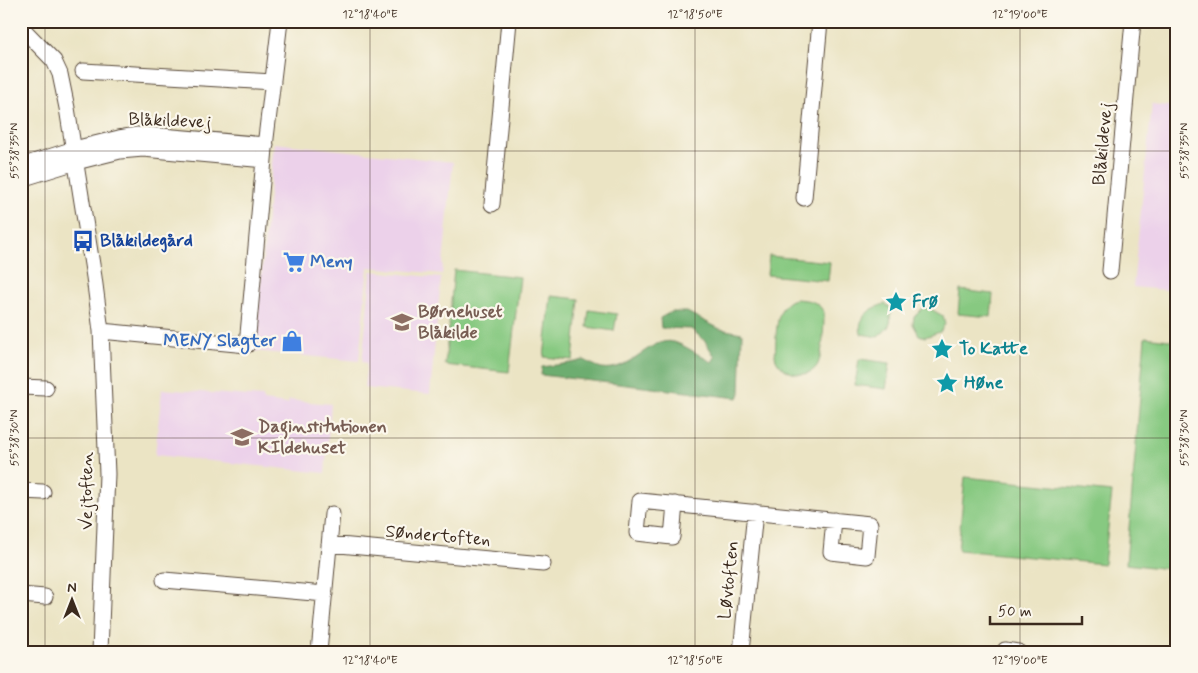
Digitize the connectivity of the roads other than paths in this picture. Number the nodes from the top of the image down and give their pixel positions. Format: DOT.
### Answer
graph roads {
  1 [pos="280,21"];
  2 [pos="509,21"];
  3 [pos="820,21"];
  4 [pos="1133,21"];
  5 [pos="21,27"];
  6 [pos="83,71"];
  7 [pos="273,82"];
  8 [pos="265,153"];
  9 [pos="75,155"];
  10 [pos="21,166"];
  11 [pos="21,179"];
  12 [pos="804,198"];
  13 [pos="492,204"];
  14 [pos="1110,271"];
  15 [pos="101,331"];
  16 [pos="21,386"];
  17 [pos="46,388"];
  18 [pos="21,491"];
  19 [pos="43,492"];
  20 [pos="675,504"];
  21 [pos="755,512"];
  22 [pos="332,514"];
  23 [pos="834,520"];
  24 [pos="329,544"];
  25 [pos="543,564"];
  26 [pos="164,580"];
  27 [pos="325,594"];
  28 [pos="21,596"];
  29 [pos="45,597"];
  30 [pos="100,652"];
  31 [pos="319,652"];
  32 [pos="741,652"];
  33 [pos="1005,652"];
  34 [pos="1018,652"];
  1 -- 7 [label="street"];
  2 -- 13 [label="street"];
  3 -- 12 [label="street"];
  4 -- 14 [label="street, Blåkildevej"];
  5 -- 9 [label="street, Vejtoften"];
  6 -- 7 [label="street"];
  7 -- 8 [label="street"];
  8 -- 9 [label="street, Blåkildevej"];
  8 -- 15 [label="street"];
  9 -- 10 [label="street"];
  9 -- 11 [label="street"];
  9 -- 15 [label="street, Vejtoften"];
  15 -- 30 [label="street, Vejtoften"];
  16 -- 17 [label="street"];
  18 -- 19 [label="street"];
  20 -- 21 [label="street"];
  21 -- 23 [label="street"];
  21 -- 32 [label="street, Løvtoften"];
  22 -- 24 [label="street"];
  24 -- 25 [label="street, Søndertoften"];
  24 -- 27 [label="street"];
  26 -- 27 [label="street"];
  27 -- 31 [label="street"];
  28 -- 29 [label="street"];
  33 -- 34 [label="street"];
}
